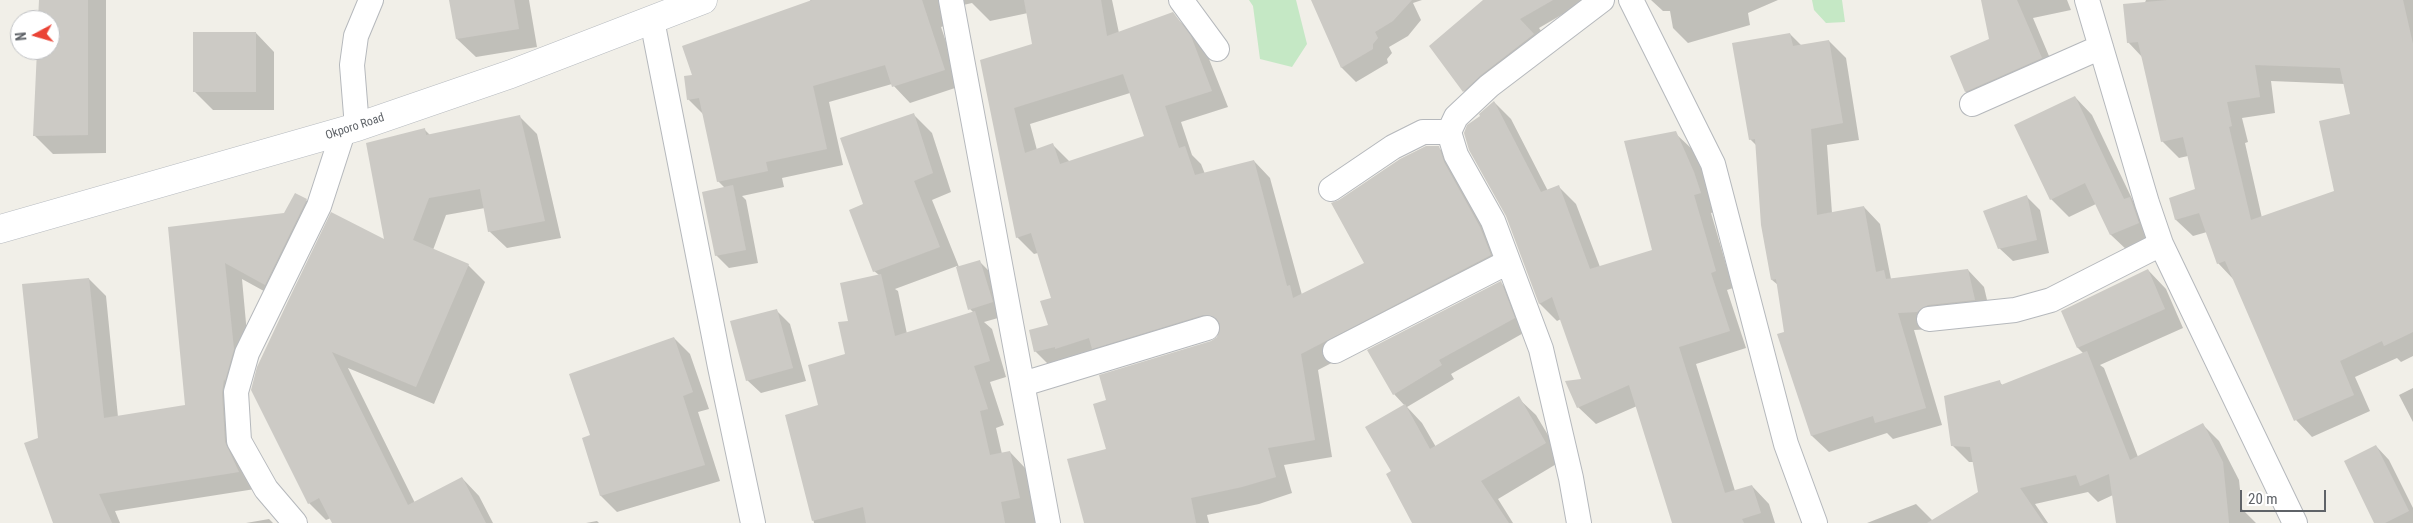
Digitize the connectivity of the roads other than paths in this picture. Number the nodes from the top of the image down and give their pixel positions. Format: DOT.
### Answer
graph roads {
  1 [pos="371,0"];
  2 [pos="951,0"];
  3 [pos="1180,0"];
  4 [pos="1602,0"];
  5 [pos="1631,0"];
  6 [pos="2087,0"];
  7 [pos="693,2"];
  8 [pos="652,20"];
  9 [pos="2101,47"];
  10 [pos="1217,49"];
  11 [pos="1972,104"];
  12 [pos="350,129"];
  13 [pos="1449,132"];
  14 [pos="1331,189"];
  15 [pos="0,229"];
  16 [pos="2162,244"];
  17 [pos="1508,262"];
  18 [pos="1928,319"];
  19 [pos="1207,328"];
  20 [pos="1335,351"];
  21 [pos="1023,384"];
  22 [pos="295,523"];
  23 [pos="754,523"];
  24 [pos="1048,523"];
  25 [pos="1579,523"];
  26 [pos="1815,523"];
  27 [pos="2295,523"];
  1 -- 12 [label="street"];
  2 -- 21 [label="street"];
  3 -- 10 [label="street"];
  4 -- 13 [label="street"];
  5 -- 26 [label="street"];
  6 -- 9 [label="street"];
  7 -- 8 [label="main road, Okporo Road"];
  8 -- 12 [label="main road, Okporo Road"];
  8 -- 23 [label="street"];
  9 -- 11 [label="street"];
  9 -- 16 [label="street"];
  12 -- 15 [label="main road, Okporo Road"];
  12 -- 22 [label="street"];
  13 -- 14 [label="street"];
  13 -- 17 [label="street"];
  16 -- 18 [label="street"];
  16 -- 27 [label="street"];
  17 -- 20 [label="street"];
  17 -- 25 [label="street"];
  19 -- 21 [label="street"];
  21 -- 24 [label="street"];
}
